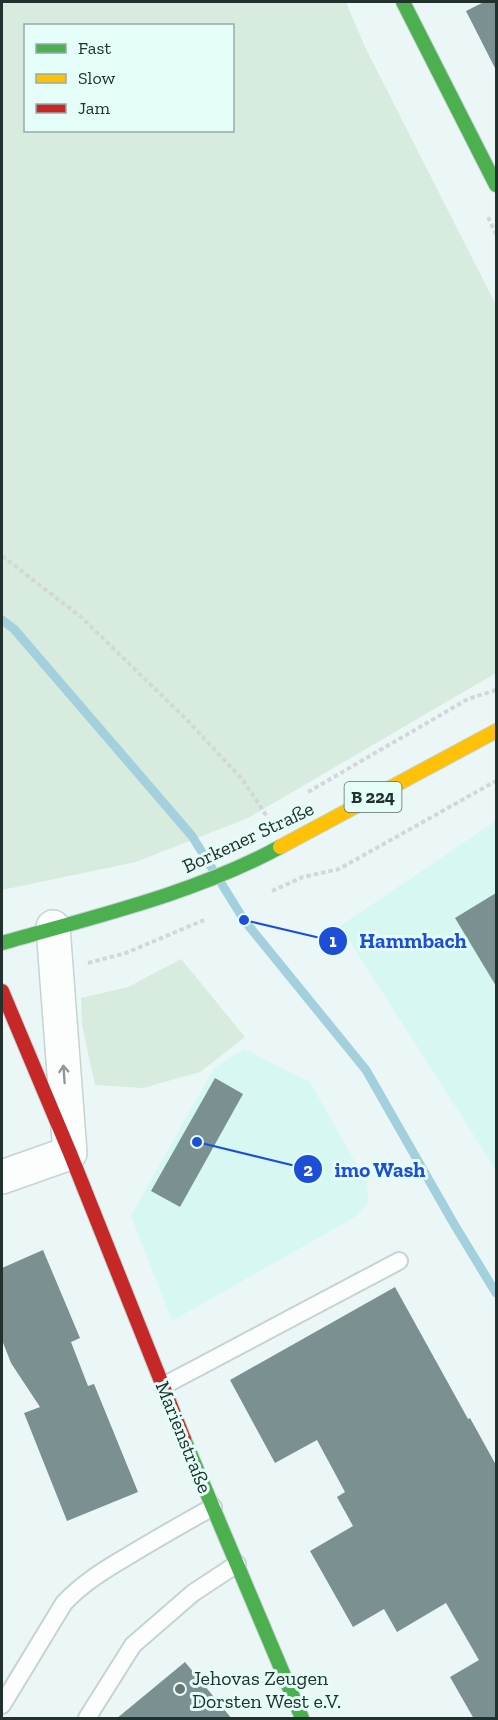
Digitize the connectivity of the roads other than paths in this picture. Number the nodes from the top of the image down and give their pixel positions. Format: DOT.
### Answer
graph roads {
  1 [pos="403,2"];
  2 [pos="496,185"];
  3 [pos="496,731"];
  4 [pos="53,927"];
  5 [pos="2,943"];
  6 [pos="2,991"];
  7 [pos="70,1153"];
  8 [pos="2,1177"];
  9 [pos="399,1262"];
  10 [pos="163,1386"];
  11 [pos="213,1507"];
  12 [pos="237,1564"];
  13 [pos="2,1705"];
  14 [pos="87,1719"];
  15 [pos="302,1719"];
  1 -- 2 [label="street"];
  3 -- 4 [label="street, Borkener Straße / B 224"];
  4 -- 5 [label="street, Borkener Straße / B 224"];
  7 -- 4 [label="street, Marienstraße, one-way"];
  6 -- 7 [label="street, Marienstraße"];
  7 -- 8 [label="street"];
  7 -- 10 [label="street, Marienstraße"];
  9 -- 10 [label="lane"];
  10 -- 11 [label="street, Marienstraße"];
  11 -- 12 [label="street, Marienstraße"];
  11 -- 13 [label="lane"];
  12 -- 14 [label="lane"];
  12 -- 15 [label="street, Marienstraße"];
}
